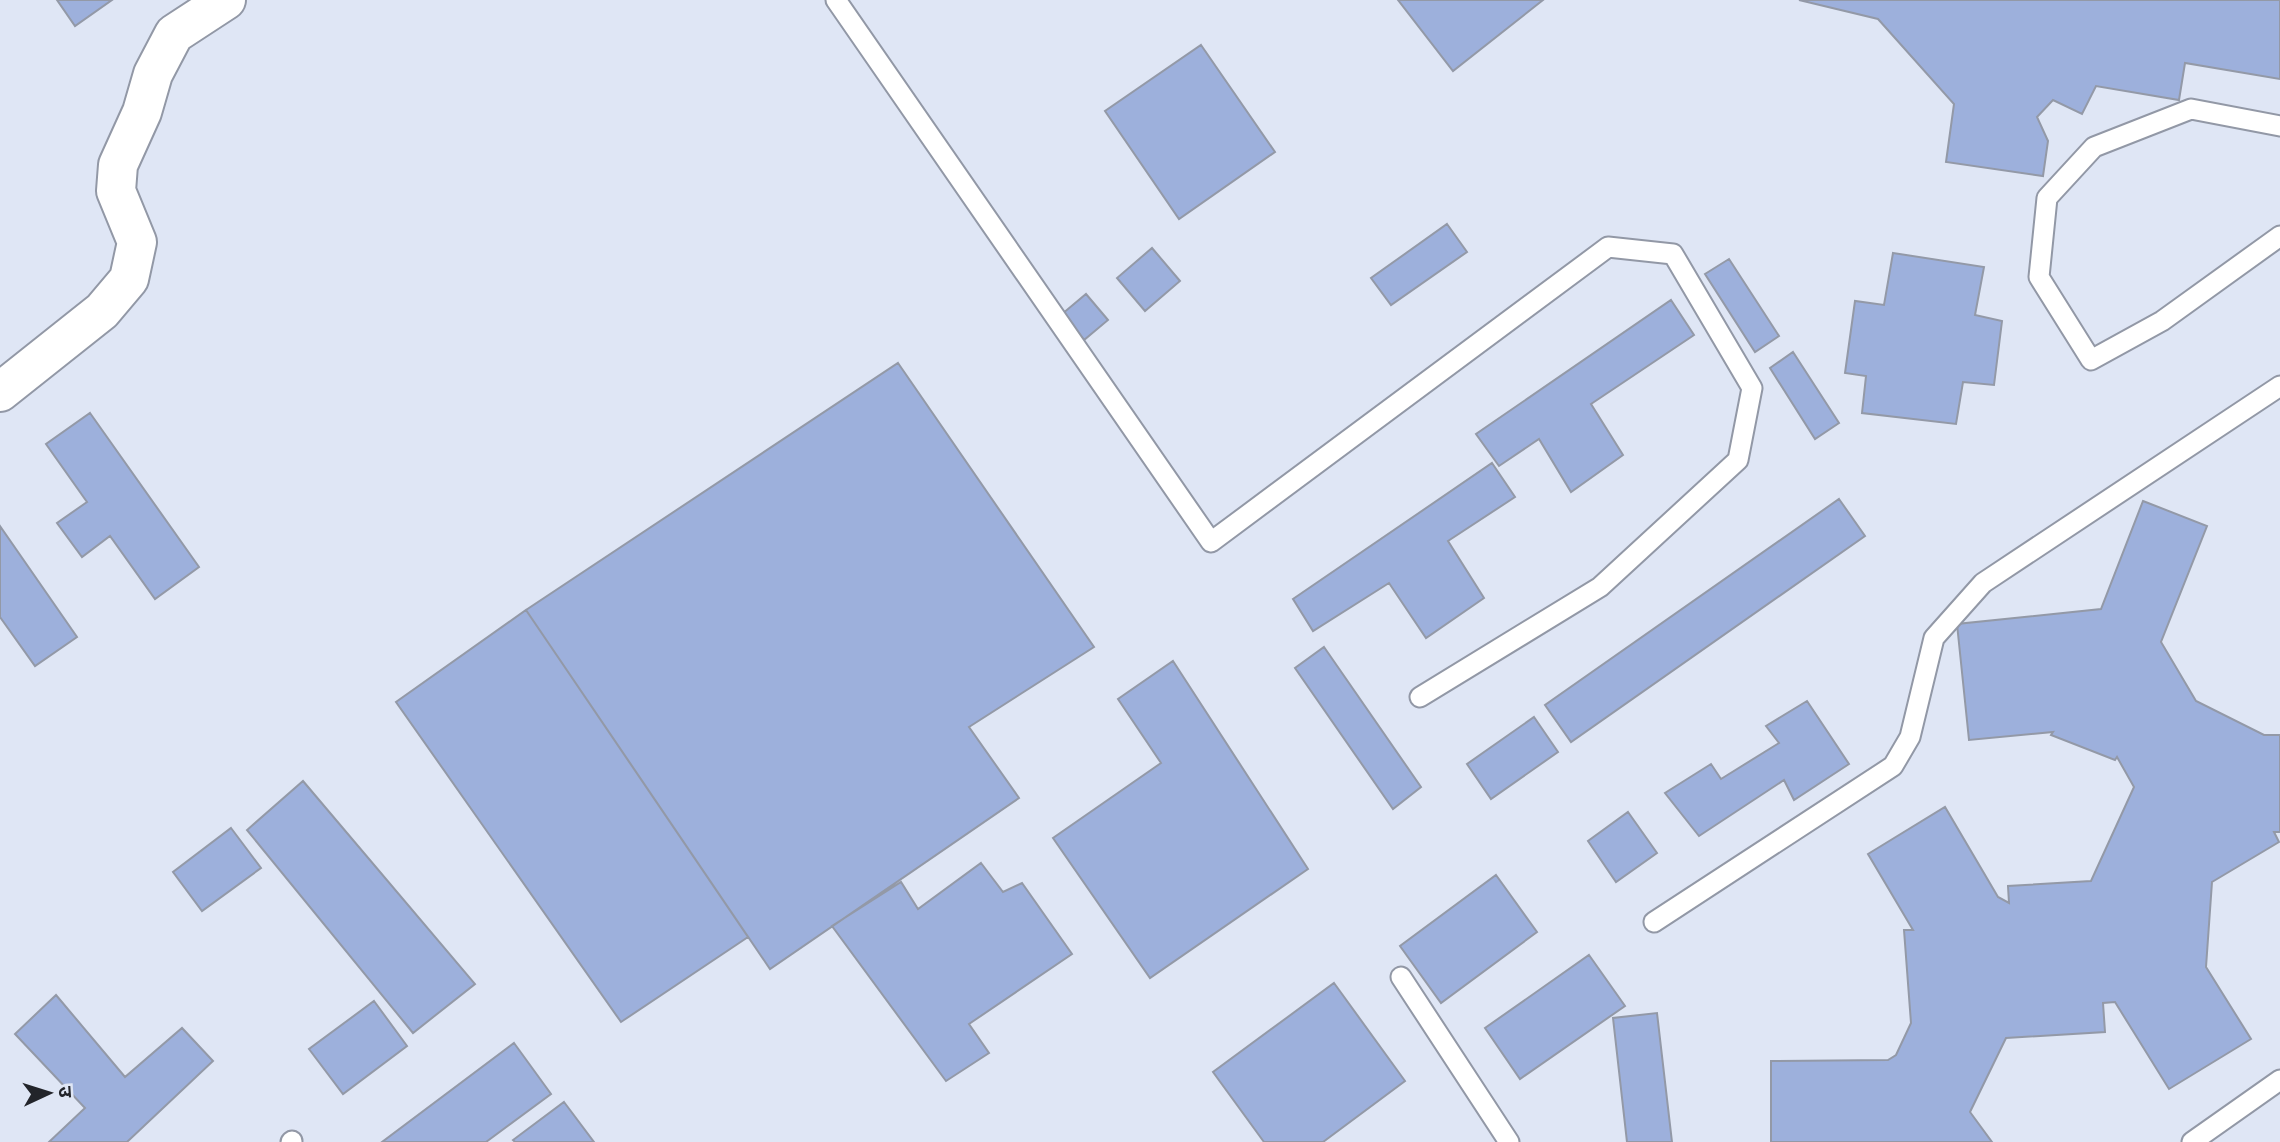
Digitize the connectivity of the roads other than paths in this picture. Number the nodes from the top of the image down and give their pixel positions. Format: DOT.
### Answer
graph roads {
  1 [pos="226,0"];
  2 [pos="835,0"];
  3 [pos="2280,126"];
  4 [pos="2280,236"];
  5 [pos="2280,386"];
  6 [pos="0,392"];
  7 [pos="1420,697"];
  8 [pos="1654,922"];
  9 [pos="1401,977"];
  10 [pos="2280,1080"];
  11 [pos="1509,1142"];
  12 [pos="2192,1142"];
  1 -- 6 [label="street"];
  2 -- 7 [label="lane"];
  3 -- 4 [label="lane"];
  5 -- 8 [label="lane"];
  9 -- 11 [label="lane"];
  10 -- 12 [label="lane"];
}
